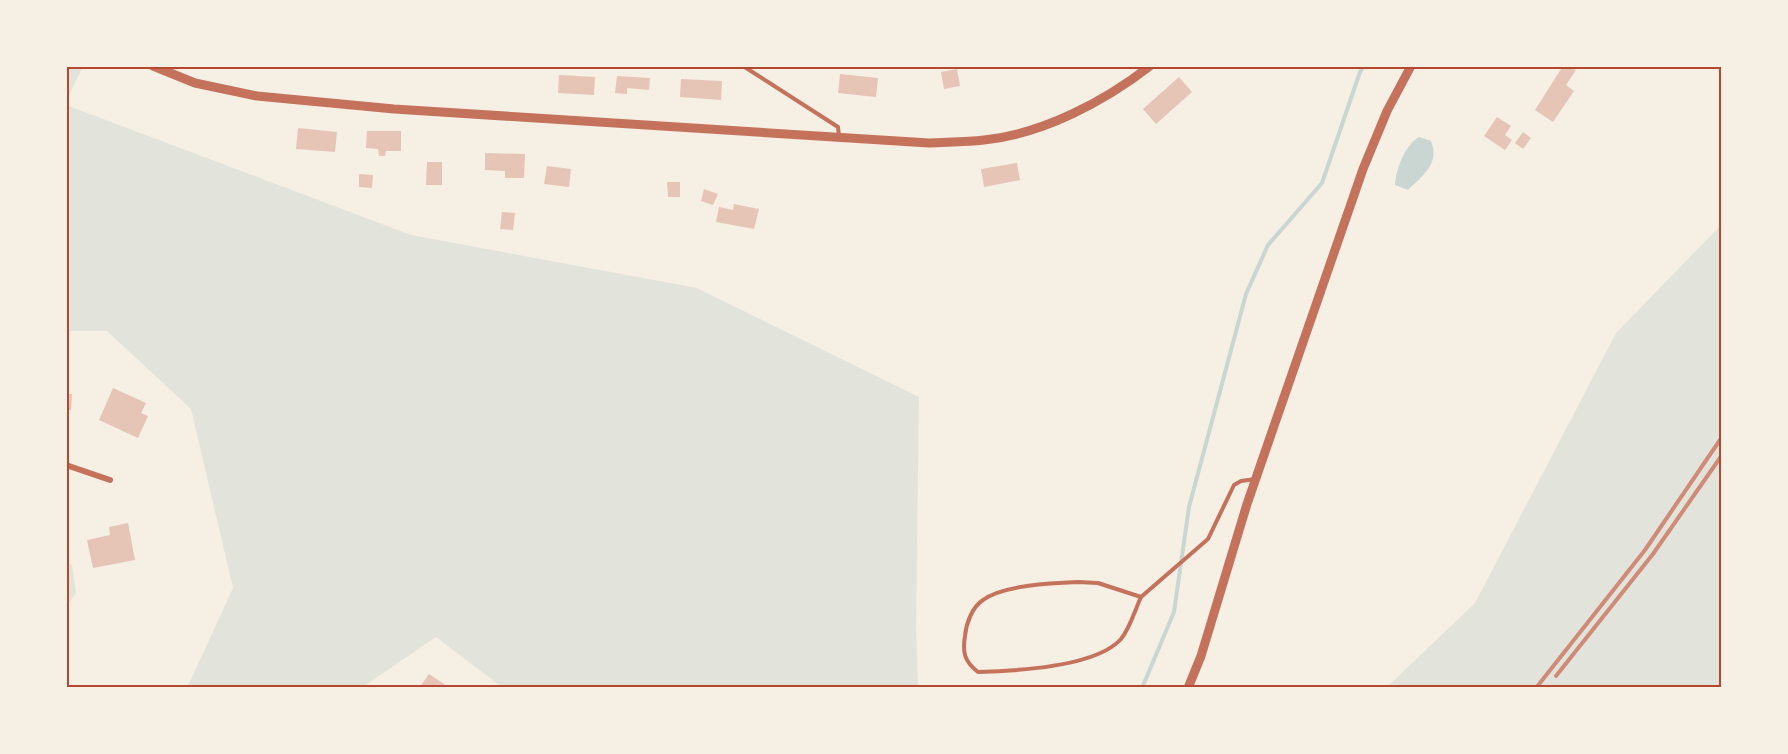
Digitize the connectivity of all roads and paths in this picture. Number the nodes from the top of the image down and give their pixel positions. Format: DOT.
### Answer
graph roads {
  1 [pos="153,66"];
  2 [pos="743,66"];
  3 [pos="1150,66"];
  4 [pos="1411,66"];
  5 [pos="839,138"];
  6 [pos="66,465"];
  7 [pos="1256,478"];
  8 [pos="110,480"];
  9 [pos="1141,597"];
  10 [pos="1188,688"];
  1 -- 5 [label="street"];
  2 -- 5 [label="lane"];
  3 -- 5 [label="street"];
  4 -- 7 [label="street"];
  6 -- 8 [label="street"];
  7 -- 9 [label="lane"];
  7 -- 10 [label="street"];
  9 -- 9 [label="lane"];
}
